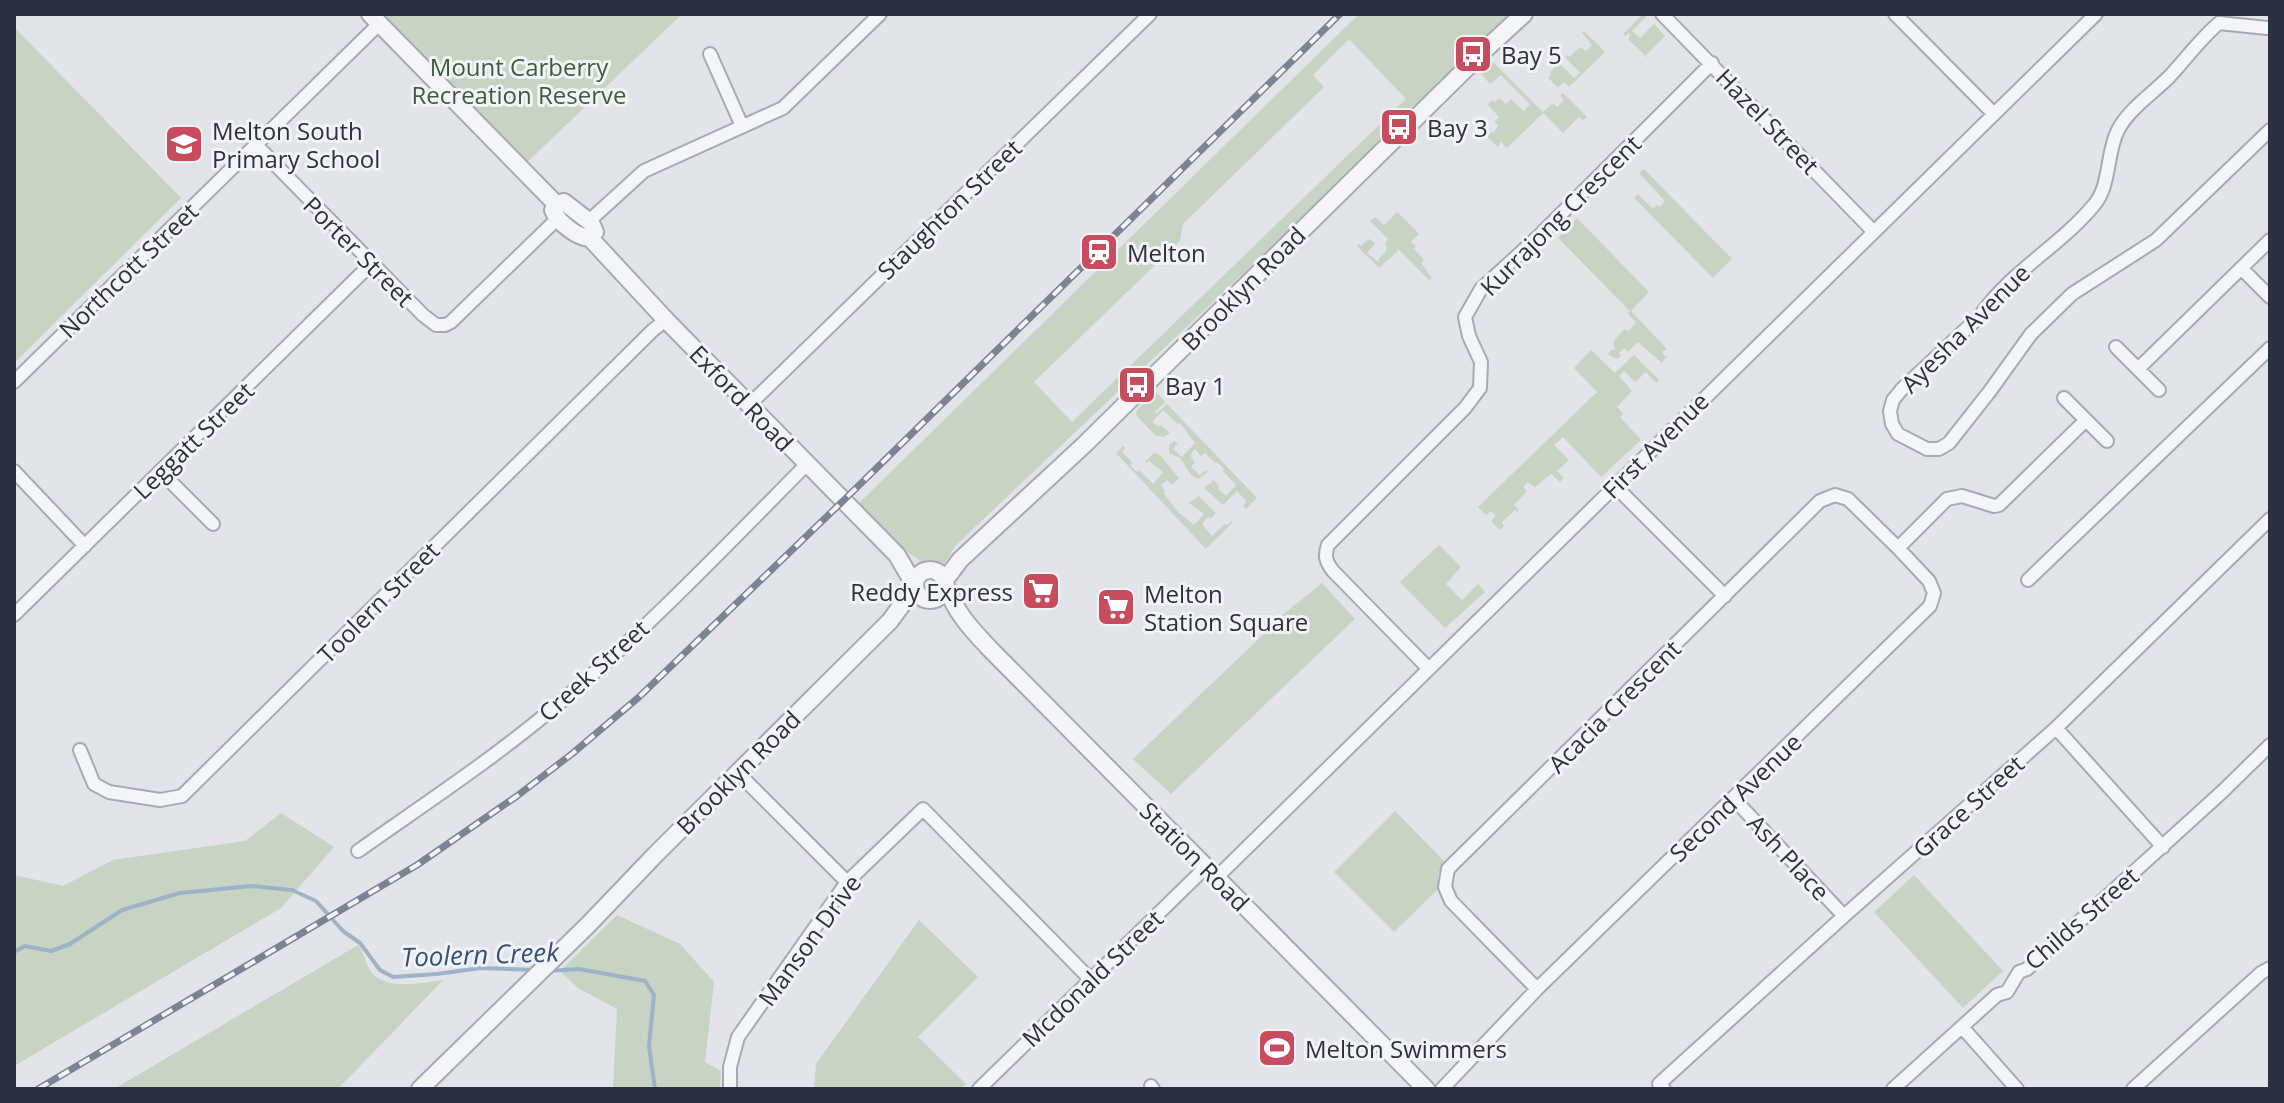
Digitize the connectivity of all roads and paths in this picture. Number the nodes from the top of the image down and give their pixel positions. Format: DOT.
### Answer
graph roads {
  1 [pos="880,14"];
  2 [pos="1150,14"];
  3 [pos="1524,14"];
  4 [pos="1662,14"];
  5 [pos="1895,14"];
  6 [pos="2096,14"];
  7 [pos="374,19"];
  8 [pos="2269,30"];
  9 [pos="710,54"];
  10 [pos="1712,63"];
  11 [pos="1994,114"];
  12 [pos="742,126"];
  13 [pos="2270,130"];
  14 [pos="256,145"];
  15 [pos="556,211"];
  16 [pos="590,230"];
  17 [pos="1873,231"];
  18 [pos="2270,240"];
  19 [pos="371,264"];
  20 [pos="2241,268"];
  21 [pos="2270,297"];
  22 [pos="666,320"];
  23 [pos="2116,347"];
  24 [pos="2270,348"];
  25 [pos="2138,369"];
  26 [pos="14,382"];
  27 [pos="2159,390"];
  28 [pos="2064,398"];
  29 [pos="749,405"];
  30 [pos="2086,420"];
  31 [pos="2107,441"];
  32 [pos="807,464"];
  33 [pos="14,471"];
  34 [pos="161,472"];
  35 [pos="1614,485"];
  36 [pos="2270,519"];
  37 [pos="213,524"];
  38 [pos="85,546"];
  39 [pos="1898,548"];
  40 [pos="897,555"];
  41 [pos="939,576"];
  42 [pos="2028,580"];
  43 [pos="920,593"];
  44 [pos="1725,596"];
  45 [pos="14,615"];
  46 [pos="965,622"];
  47 [pos="1429,669"];
  48 [pos="2056,728"];
  49 [pos="2270,745"];
  50 [pos="80,750"];
  51 [pos="738,773"];
  52 [pos="1734,799"];
  53 [pos="2163,847"];
  54 [pos="358,851"];
  55 [pos="1211,872"];
  56 [pos="847,882"];
  57 [pos="1844,916"];
  58 [pos="2270,968"];
  59 [pos="1091,980"];
  60 [pos="1537,989"];
  61 [pos="1962,1027"];
  62 [pos="1661,1087"];
  63 [pos="420,1089"];
  64 [pos="730,1089"];
  65 [pos="979,1089"];
  66 [pos="1426,1089"];
  67 [pos="1442,1089"];
  68 [pos="1893,1089"];
  69 [pos="2017,1089"];
  70 [pos="2133,1089"];
  1 -- 12 [label="street"];
  2 -- 29 [label="street, Staughton Street"];
  3 -- 41 [label="street, Brooklyn Road"];
  4 -- 10 [label="street, Hazel Street"];
  5 -- 11 [label="street"];
  6 -- 11 [label="street, First Avenue"];
  7 -- 14 [label="street, Northcott Street"];
  7 -- 15 [label="street, Exford Road"];
  8 -- 13 [label="street, Ayesha Avenue"];
  9 -- 12 [label="street"];
  10 -- 17 [label="street, Hazel Street"];
  10 -- 47 [label="street, Kurrajong Crescent"];
  11 -- 17 [label="street, First Avenue"];
  12 -- 16 [label="street"];
  14 -- 19 [label="street, Porter Street"];
  14 -- 26 [label="street, Northcott Street"];
  15 -- 16 [label="street, Exford Road"];
  15 -- 19 [label="street, Porter Street"];
  16 -- 22 [label="street, Exford Road"];
  17 -- 35 [label="street, First Avenue"];
  18 -- 20 [label="street"];
  19 -- 34 [label="street, Leggatt Street"];
  20 -- 21 [label="street"];
  20 -- 25 [label="street"];
  22 -- 29 [label="street, Exford Road"];
  22 -- 50 [label="street, Toolern Street"];
  23 -- 25 [label="street"];
  24 -- 42 [label="street"];
  25 -- 27 [label="street"];
  28 -- 30 [label="street"];
  29 -- 32 [label="street, Exford Road"];
  30 -- 31 [label="street"];
  30 -- 39 [label="street"];
  32 -- 40 [label="street, Exford Road"];
  32 -- 54 [label="street, Creek Street"];
  33 -- 38 [label="street"];
  34 -- 37 [label="street"];
  34 -- 38 [label="street, Leggatt Street"];
  35 -- 44 [label="street"];
  35 -- 47 [label="street, First Avenue"];
  36 -- 48 [label="street, Grace Street"];
  38 -- 45 [label="street, Leggatt Street"];
  39 -- 44 [label="street, Acacia Crescent"];
  39 -- 52 [label="street, Second Avenue"];
  40 -- 41 [label="street, Exford Road"];
  40 -- 43 [label="street, Exford Road"];
  41 -- 43 [label="street"];
  41 -- 43 [label="street"];
  41 -- 46 [label="street, Station Road"];
  43 -- 46 [label="street, Station Road"];
  43 -- 51 [label="street, Brooklyn Road"];
  44 -- 60 [label="street, Acacia Crescent"];
  46 -- 55 [label="street, Station Road"];
  47 -- 55 [label="street, First Avenue"];
  48 -- 53 [label="street"];
  48 -- 57 [label="street, Grace Street"];
  49 -- 53 [label="street, Childs Street"];
  51 -- 56 [label="street"];
  51 -- 63 [label="street, Brooklyn Road"];
  52 -- 57 [label="street, Ash Place"];
  52 -- 60 [label="street, Second Avenue"];
  53 -- 61 [label="street, Childs Street"];
  55 -- 59 [label="street, Mcdonald Street"];
  55 -- 66 [label="street, Station Road"];
  56 -- 59 [label="street, Manson Drive"];
  56 -- 64 [label="street, Manson Drive"];
  57 -- 62 [label="street, Grace Street"];
  58 -- 70 [label="street"];
  59 -- 65 [label="street, Mcdonald Street"];
  60 -- 67 [label="street, Second Avenue"];
  61 -- 68 [label="street, Childs Street"];
  61 -- 69 [label="street"];
}
